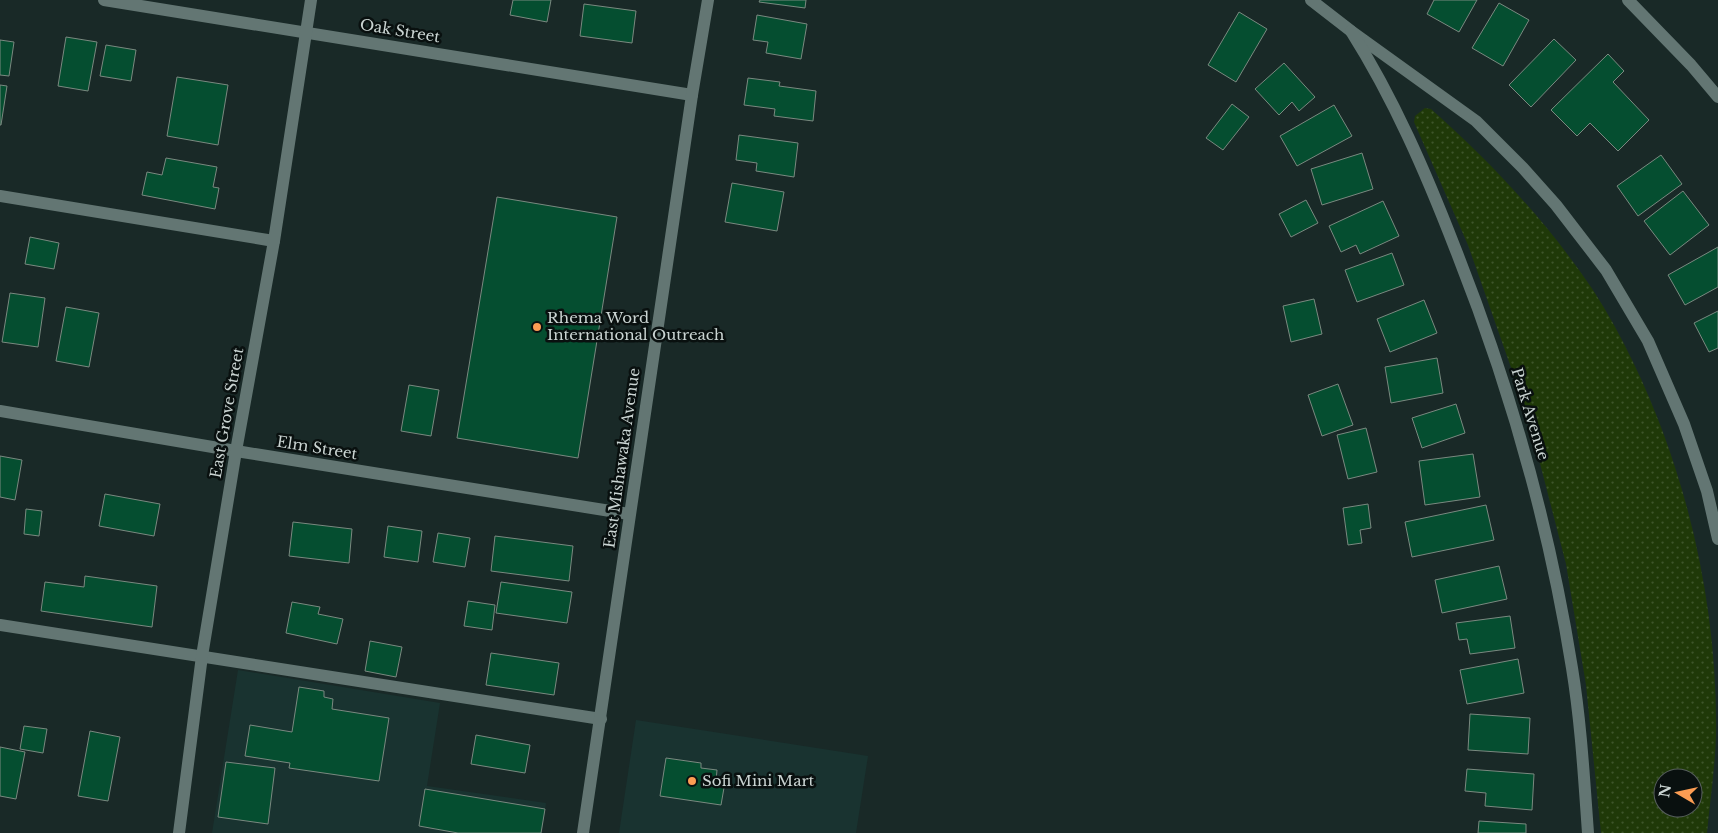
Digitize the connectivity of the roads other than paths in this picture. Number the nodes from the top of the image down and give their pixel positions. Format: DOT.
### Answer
graph roads {
  1 [pos="104,0"];
  2 [pos="311,0"];
  3 [pos="708,0"];
  4 [pos="1311,0"];
  5 [pos="1628,0"];
  6 [pos="1351,31"];
  7 [pos="306,33"];
  8 [pos="692,95"];
  9 [pos="1718,98"];
  10 [pos="0,196"];
  11 [pos="274,241"];
  12 [pos="0,411"];
  13 [pos="236,452"];
  14 [pos="629,514"];
  15 [pos="1718,539"];
  16 [pos="0,625"];
  17 [pos="202,656"];
  18 [pos="600,719"];
  19 [pos="179,833"];
  20 [pos="583,833"];
  21 [pos="1588,833"];
  1 -- 7 [label="street, Oak Street"];
  2 -- 7 [label="street, East Grove Street"];
  3 -- 8 [label="street, East Mishawaka Avenue"];
  4 -- 6 [label="street, Park Avenue"];
  5 -- 9 [label="street"];
  6 -- 15 [label="street, Park Avenue"];
  6 -- 21 [label="street, Park Avenue"];
  7 -- 8 [label="street, Oak Street"];
  7 -- 11 [label="street, East Grove Street"];
  8 -- 14 [label="street, East Mishawaka Avenue"];
  10 -- 11 [label="street"];
  11 -- 13 [label="street, East Grove Street"];
  12 -- 13 [label="street, Elm Street"];
  13 -- 14 [label="street, Elm Street"];
  13 -- 17 [label="street, East Grove Street"];
  14 -- 18 [label="street, East Mishawaka Avenue"];
  16 -- 17 [label="street"];
  17 -- 18 [label="street"];
  17 -- 19 [label="street, East Grove Street"];
  18 -- 20 [label="street, East Mishawaka Avenue"];
}
